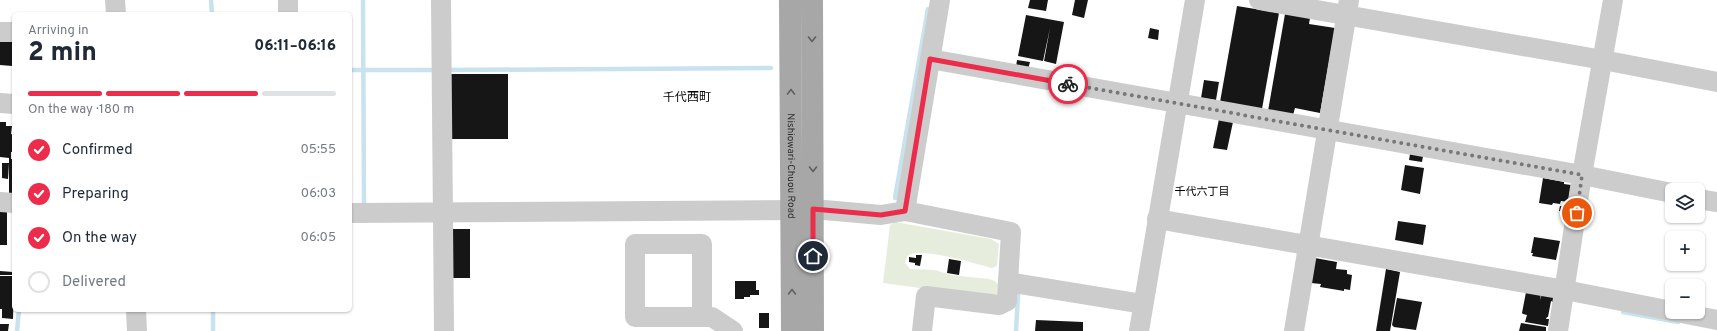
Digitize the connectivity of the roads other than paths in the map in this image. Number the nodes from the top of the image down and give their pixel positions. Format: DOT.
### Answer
graph roads {
  1 [pos="115,0"];
  2 [pos="288,0"];
  3 [pos="441,0"];
  4 [pos="790,0"];
  5 [pos="812,0"];
  6 [pos="940,0"];
  7 [pos="1195,0"];
  8 [pos="1259,0"];
  9 [pos="1613,0"];
  10 [pos="1348,8"];
  11 [pos="116,12"];
  12 [pos="288,12"];
  13 [pos="0,32"];
  14 [pos="12,32"];
  15 [pos="930,59"];
  16 [pos="1603,60"];
  17 [pos="1717,82"];
  18 [pos="0,103"];
  19 [pos="1177,103"];
  20 [pos="12,104"];
  21 [pos="1328,129"];
  22 [pos="1582,175"];
  23 [pos="1665,192"];
  24 [pos="1705,199"];
  25 [pos="0,202"];
  26 [pos="1717,202"];
  27 [pos="12,203"];
  28 [pos="813,209"];
  29 [pos="791,210"];
  30 [pos="905,211"];
  31 [pos="443,213"];
  32 [pos="352,214"];
  33 [pos="1157,219"];
  34 [pos="1309,246"];
  35 [pos="1008,282"];
  36 [pos="1565,290"];
  37 [pos="1143,304"];
  38 [pos="1665,310"];
  39 [pos="136,312"];
  40 [pos="702,317"];
  41 [pos="1705,318"];
  42 [pos="1717,320"];
  43 [pos="137,331"];
  44 [pos="444,331"];
  45 [pos="733,331"];
  46 [pos="792,331"];
  47 [pos="813,331"];
  48 [pos="922,331"];
  49 [pos="1139,331"];
  50 [pos="1294,331"];
  51 [pos="1558,331"];
  1 -- 11 [label="street"];
  2 -- 12 [label="street"];
  3 -- 31 [label="street"];
  29 -- 4 [label="main road, Nishiowari-Chuou Road, one-way"];
  5 -- 28 [label="main road, one-way"];
  6 -- 15 [label="street"];
  7 -- 19 [label="street"];
  8 -- 10 [label="street"];
  9 -- 16 [label="street"];
  10 -- 16 [label="street"];
  10 -- 21 [label="street"];
  13 -- 14 [label="street"];
  15 -- 19 [label="street"];
  15 -- 30 [label="street"];
  16 -- 17 [label="street"];
  16 -- 22 [label="street"];
  18 -- 20 [label="street"];
  19 -- 21 [label="street"];
  19 -- 33 [label="street"];
  21 -- 22 [label="street"];
  21 -- 34 [label="street"];
  22 -- 23 [label="street"];
  22 -- 36 [label="street"];
  24 -- 26 [label="street"];
  25 -- 27 [label="street"];
  28 -- 30 [label="street"];
  28 -- 47 [label="main road"];
  29 -- 31 [label="street"];
  46 -- 29 [label="main road, Nishiowari-Chuou Road, one-way"];
  30 -- 35 [label="street"];
  31 -- 32 [label="street"];
  31 -- 44 [label="street"];
  33 -- 34 [label="street"];
  33 -- 37 [label="street"];
  34 -- 36 [label="street"];
  34 -- 50 [label="street"];
  35 -- 37 [label="street"];
  35 -- 48 [label="street"];
  36 -- 38 [label="street"];
  36 -- 51 [label="street"];
  37 -- 49 [label="street"];
  39 -- 43 [label="street"];
  40 -- 40 [label="street"];
  40 -- 45 [label="street"];
  41 -- 42 [label="street"];
}
